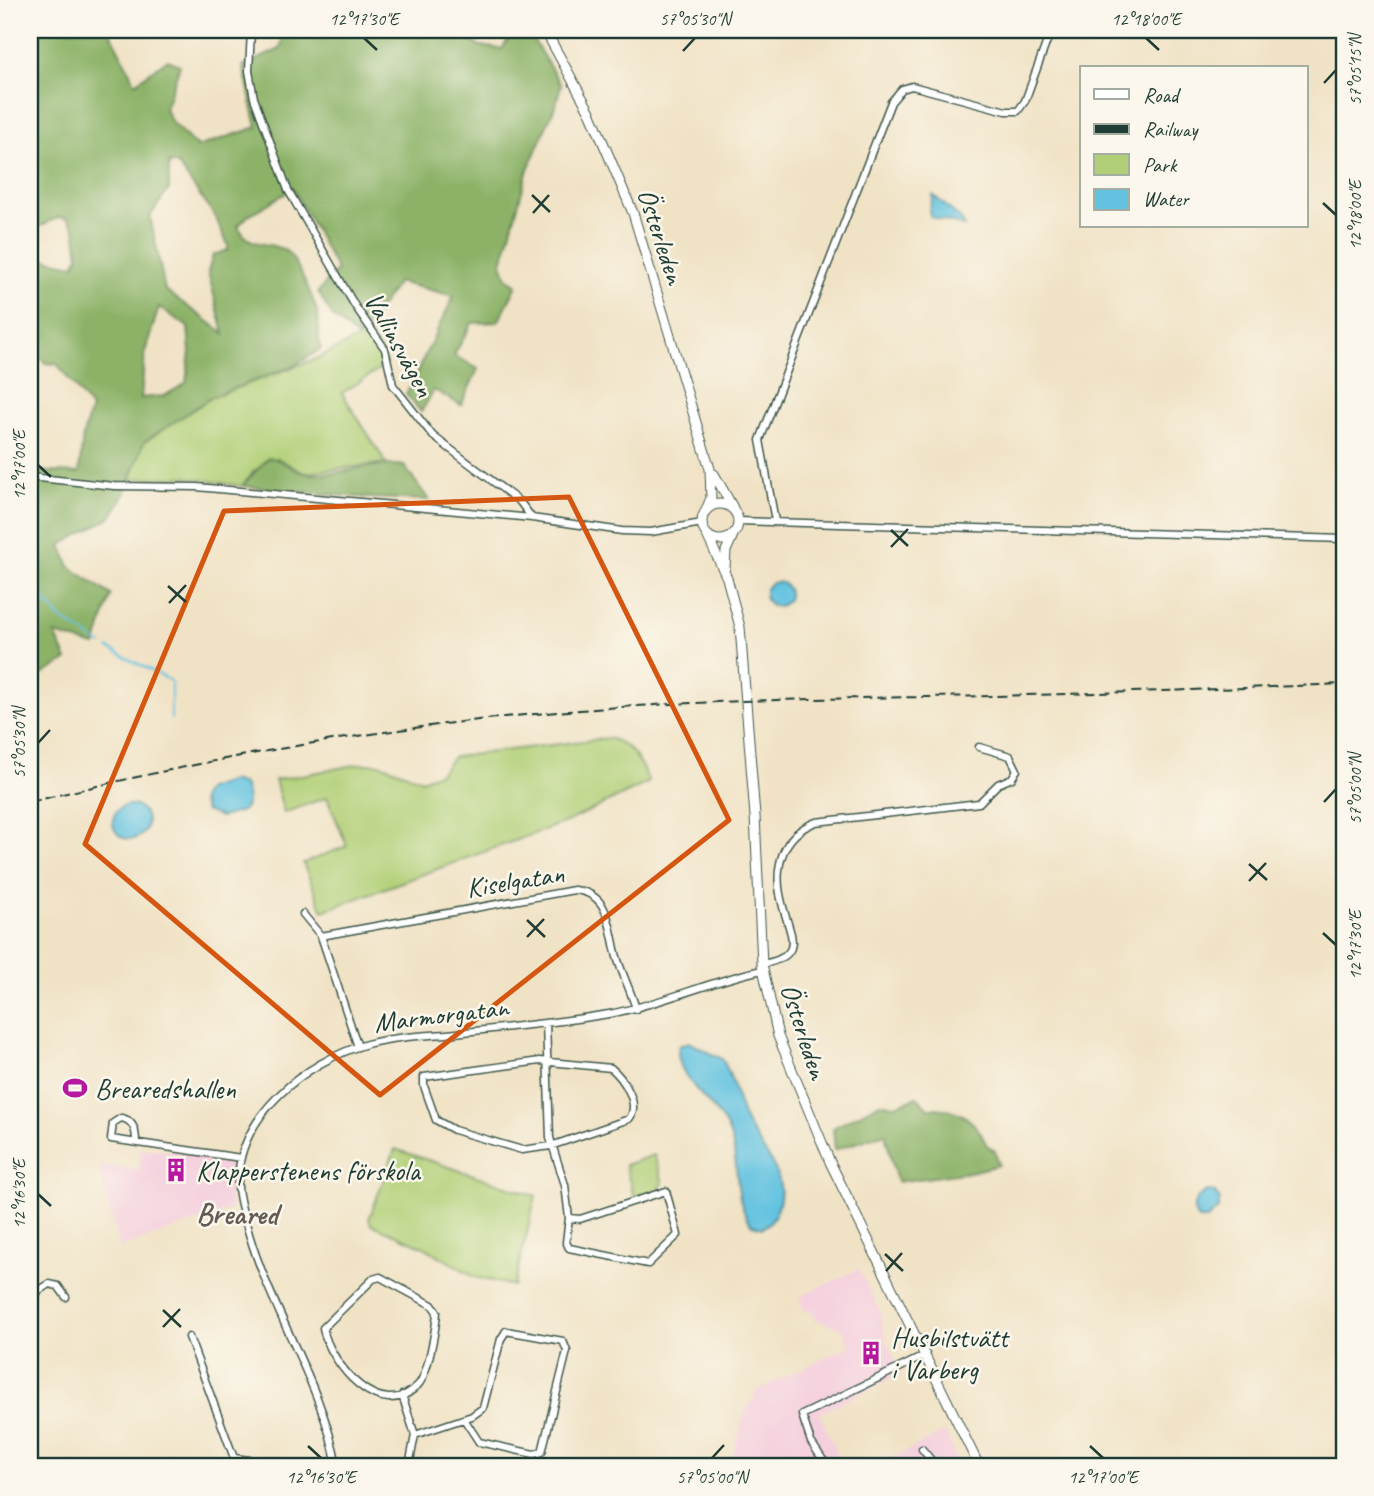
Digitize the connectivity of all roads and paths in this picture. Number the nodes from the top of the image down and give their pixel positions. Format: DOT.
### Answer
graph roads {
  1 [pos="251,30"];
  2 [pos="545,30"];
  3 [pos="1051,30"];
  4 [pos="710,467"];
  5 [pos="30,477"];
  6 [pos="706,510"];
  7 [pos="734,510"];
  8 [pos="532,518"];
  9 [pos="775,520"];
  10 [pos="738,521"];
  11 [pos="702,523"];
  12 [pos="733,534"];
  13 [pos="707,535"];
  14 [pos="1344,539"];
  15 [pos="726,573"];
  16 [pos="979,747"];
  17 [pos="303,914"];
  18 [pos="321,936"];
  19 [pos="762,967"];
  20 [pos="636,1009"];
  21 [pos="546,1023"];
  22 [pos="358,1047"];
  23 [pos="548,1061"];
  24 [pos="136,1142"];
  25 [pos="551,1146"];
  26 [pos="241,1158"];
  27 [pos="569,1218"];
  28 [pos="66,1297"];
  29 [pos="30,1311"];
  30 [pos="189,1337"];
  31 [pos="926,1355"];
  32 [pos="402,1395"];
  33 [pos="464,1419"];
  34 [pos="415,1435"];
  35 [pos="922,1448"];
  36 [pos="336,1465"];
  37 [pos="253,1466"];
  38 [pos="409,1466"];
  39 [pos="827,1466"];
  40 [pos="936,1466"];
  41 [pos="979,1466"];
  1 -- 8 [label="street, Vallinsvägen"];
  2 -- 4 [label="main road, Österleden"];
  3 -- 9 [label="street"];
  4 -- 6 [label="main road, Österleden"];
  4 -- 7 [label="main road, Österleden"];
  5 -- 8 [label="street"];
  6 -- 7 [label="main road"];
  6 -- 11 [label="main road, Österleden"];
  7 -- 10 [label="main road, Österleden"];
  8 -- 11 [label="street"];
  9 -- 10 [label="street"];
  9 -- 14 [label="street"];
  10 -- 12 [label="main road, Österleden"];
  11 -- 13 [label="main road, Österleden"];
  12 -- 13 [label="main road"];
  12 -- 15 [label="main road, Österleden"];
  13 -- 15 [label="main road, Österleden"];
  15 -- 19 [label="main road, Österleden"];
  16 -- 19 [label="street, Marmorgatan"];
  17 -- 18 [label="street"];
  18 -- 20 [label="street, Kiselgatan"];
  18 -- 22 [label="street"];
  19 -- 20 [label="street, Marmorgatan"];
  19 -- 31 [label="main road, Österleden"];
  20 -- 21 [label="street, Marmorgatan"];
  21 -- 22 [label="street, Marmorgatan"];
  21 -- 23 [label="street"];
  22 -- 26 [label="street, Marmorgatan"];
  23 -- 25 [label="street"];
  23 -- 25 [label="street"];
  23 -- 25 [label="street"];
  24 -- 24 [label="street"];
  24 -- 26 [label="street"];
  25 -- 27 [label="street"];
  26 -- 36 [label="street, Marmorgatan"];
  27 -- 27 [label="street"];
  28 -- 29 [label="street"];
  30 -- 37 [label="street"];
  31 -- 39 [label="street"];
  31 -- 41 [label="main road, Österleden"];
  32 -- 32 [label="street"];
  32 -- 34 [label="street"];
  33 -- 33 [label="street"];
  33 -- 34 [label="street"];
  34 -- 38 [label="street"];
  35 -- 40 [label="street"];
}
